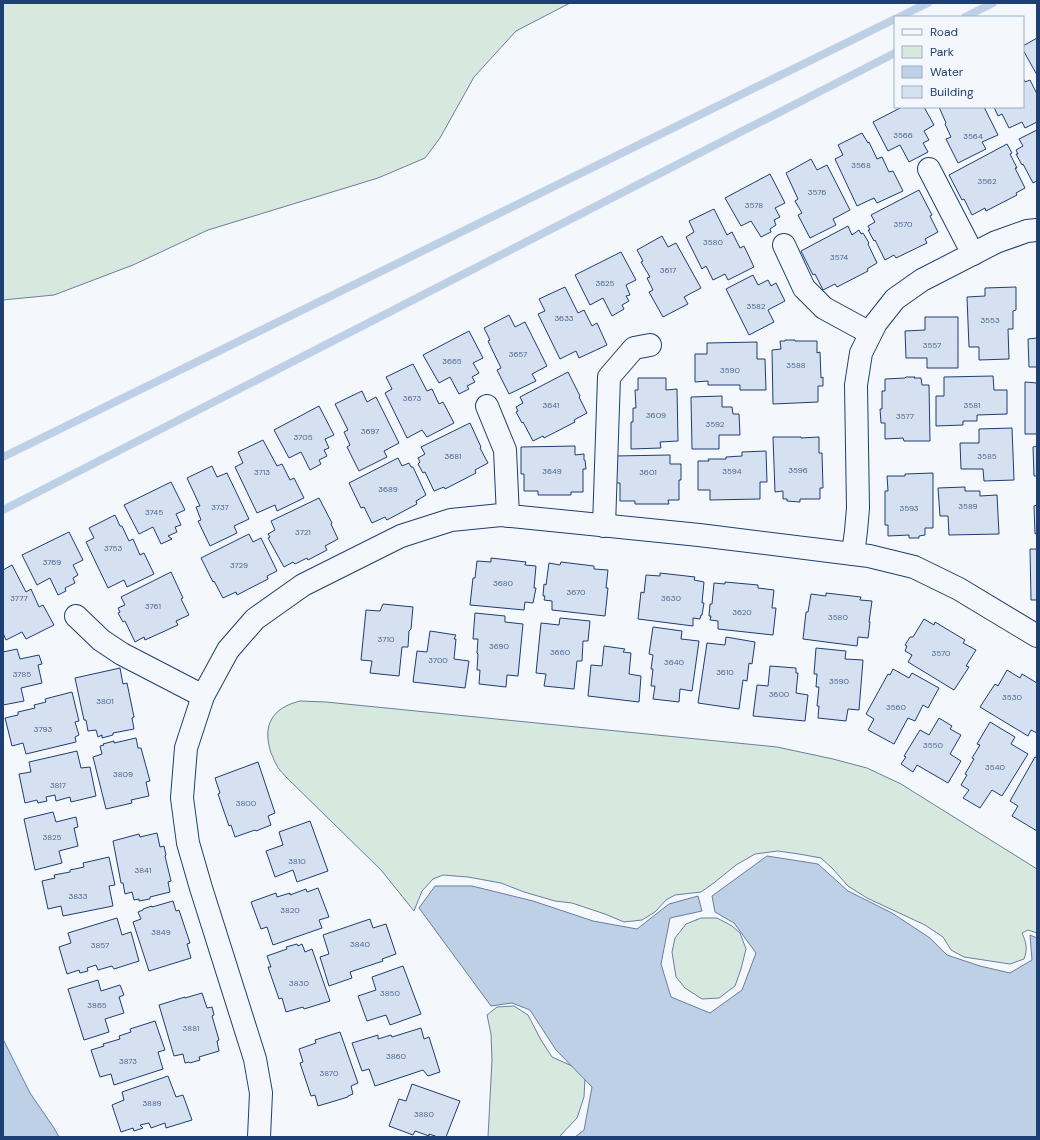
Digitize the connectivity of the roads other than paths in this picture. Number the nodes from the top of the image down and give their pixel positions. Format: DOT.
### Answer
graph roads {
  1 [pos="929,169"];
  2 [pos="1037,230"];
  3 [pos="784,245"];
  4 [pos="973,254"];
  5 [pos="870,333"];
  6 [pos="650,345"];
  7 [pos="487,406"];
  8 [pos="508,516"];
  9 [pos="604,526"];
  10 [pos="853,554"];
  11 [pos="76,616"];
  12 [pos="1037,636"];
  13 [pos="203,696"];
  14 [pos="259,1137"];
  1 -- 4 [label="lane"];
  2 -- 4 [label="lane"];
  3 -- 5 [label="lane"];
  4 -- 5 [label="lane"];
  5 -- 10 [label="lane"];
  6 -- 9 [label="lane"];
  7 -- 8 [label="lane"];
  8 -- 9 [label="lane"];
  8 -- 13 [label="lane"];
  9 -- 10 [label="lane"];
  10 -- 12 [label="lane"];
  11 -- 13 [label="lane"];
  13 -- 14 [label="lane"];
}
